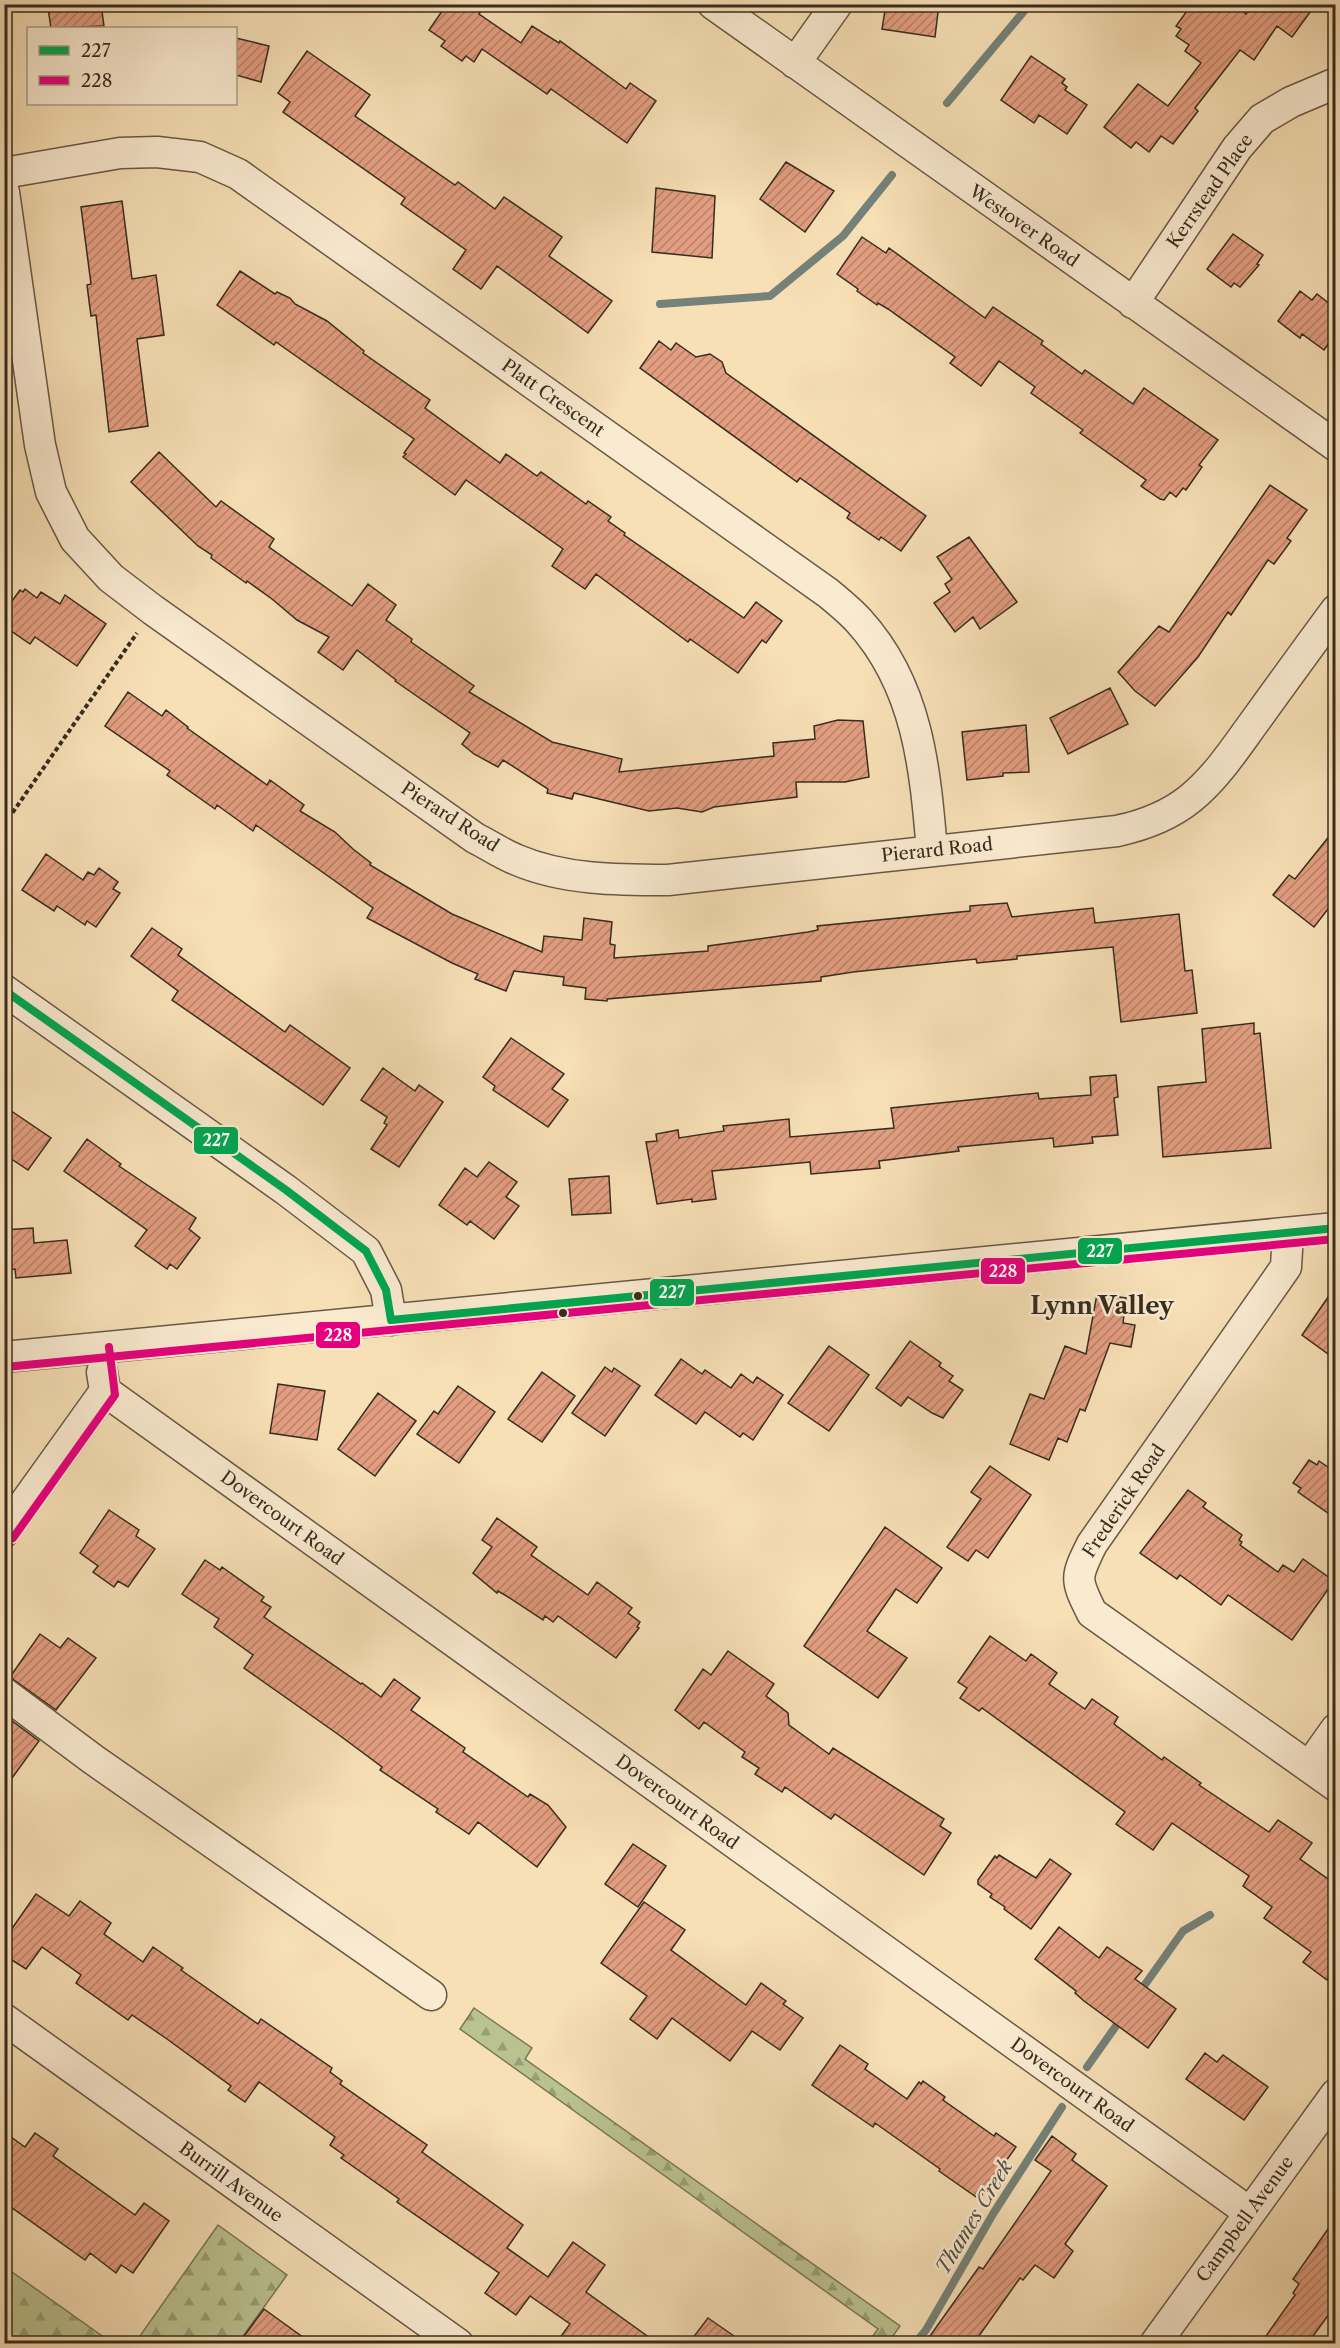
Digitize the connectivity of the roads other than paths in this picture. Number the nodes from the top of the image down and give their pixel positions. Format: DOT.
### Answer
graph roads {
  1 [pos="713,4"];
  2 [pos="837,4"];
  3 [pos="795,63"];
  4 [pos="1335,83"];
  5 [pos="4,173"];
  6 [pos="4,192"];
  7 [pos="1133,303"];
  8 [pos="1335,446"];
  9 [pos="1335,609"];
  10 [pos="932,851"];
  11 [pos="4,990"];
  12 [pos="1335,1228"];
  13 [pos="1288,1233"];
  14 [pos="391,1320"];
  15 [pos="99,1348"];
  16 [pos="4,1358"];
  17 [pos="105,1391"];
  18 [pos="4,1532"];
  19 [pos="4,1693"];
  20 [pos="1335,1729"];
  21 [pos="1309,1767"];
  22 [pos="1335,1786"];
  23 [pos="431,1995"];
  24 [pos="4,2019"];
  25 [pos="1335,2094"];
  26 [pos="1249,2212"];
  27 [pos="458,2343"];
  28 [pos="1155,2343"];
  1 -- 3 [label="street, Westover Road"];
  2 -- 3 [label="street"];
  3 -- 7 [label="street, Westover Road"];
  4 -- 7 [label="street, Kerrstead Place"];
  5 -- 10 [label="street, Platt Crescent"];
  6 -- 10 [label="street, Pierard Road"];
  7 -- 8 [label="street, Westover Road"];
  9 -- 10 [label="street, Pierard Road"];
  11 -- 14 [label="street"];
  12 -- 13 [label="street"];
  13 -- 14 [label="street"];
  13 -- 21 [label="street, Frederick Road"];
  14 -- 15 [label="street"];
  15 -- 16 [label="street"];
  15 -- 17 [label="street"];
  17 -- 18 [label="street"];
  17 -- 26 [label="street, Dovercourt Road"];
  19 -- 23 [label="street"];
  20 -- 21 [label="street"];
  21 -- 22 [label="street, Frederick Road"];
  24 -- 27 [label="street, Burrill Avenue"];
  25 -- 26 [label="street, Campbell Avenue"];
  26 -- 28 [label="street, Campbell Avenue"];
}
